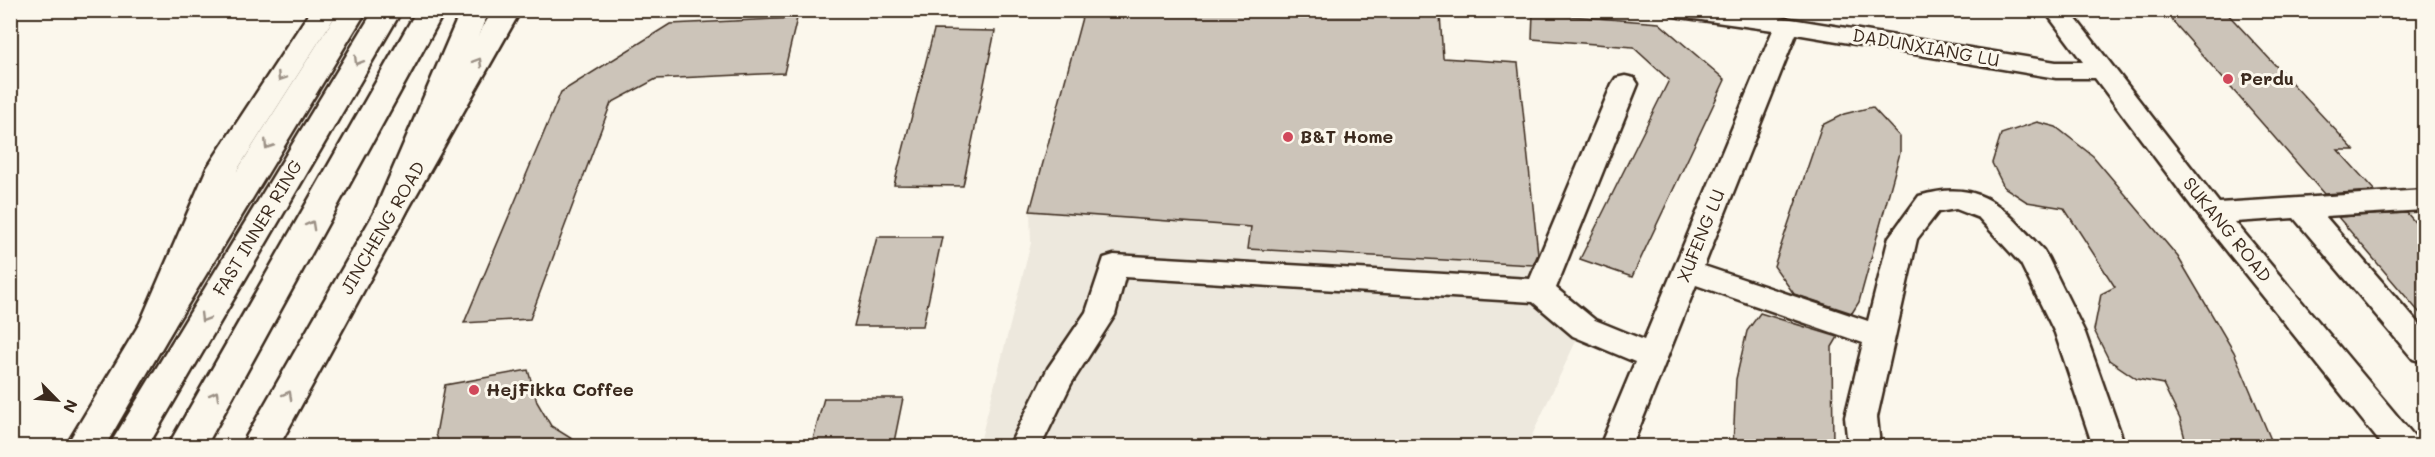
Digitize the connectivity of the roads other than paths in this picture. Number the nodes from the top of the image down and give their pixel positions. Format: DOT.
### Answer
graph roads {
  1 [pos="388,10"];
  2 [pos="431,10"];
  3 [pos="507,10"];
  4 [pos="1680,10"];
  5 [pos="2056,10"];
  6 [pos="473,14"];
  7 [pos="341,15"];
  8 [pos="1787,25"];
  9 [pos="2102,70"];
  10 [pos="1625,84"];
  11 [pos="2424,200"];
  12 [pos="2301,207"];
  13 [pos="390,213"];
  14 [pos="2212,213"];
  15 [pos="1687,272"];
  16 [pos="1540,291"];
  17 [pos="1880,337"];
  18 [pos="2424,350"];
  19 [pos="1652,356"];
  20 [pos="123,383"];
  21 [pos="61,447"];
  22 [pos="85,447"];
  23 [pos="128,447"];
  24 [pos="187,447"];
  25 [pos="260,447"];
  26 [pos="1025,447"];
  27 [pos="1616,447"];
  28 [pos="1864,447"];
  29 [pos="2109,447"];
  30 [pos="2402,447"];
  1 -- 23 [label="main road, FAST INNER RING, one-way"];
  24 -- 2 [label="main road, one-way"];
  13 -- 3 [label="main road, JINCHENG ROAD, one-way"];
  4 -- 8 [label="street, DADUNXIANG LU"];
  5 -- 9 [label="street, SUKANG ROAD"];
  6 -- 13 [label="main road"];
  7 -- 20 [label="main road, one-way"];
  8 -- 9 [label="street, DADUNXIANG LU"];
  8 -- 15 [label="street, XUFENG LU"];
  9 -- 14 [label="street, SUKANG ROAD"];
  10 -- 16 [label="street"];
  11 -- 12 [label="street"];
  12 -- 14 [label="street"];
  12 -- 18 [label="street"];
  25 -- 13 [label="main road, JINCHENG ROAD, one-way"];
  14 -- 30 [label="street, SUKANG ROAD"];
  15 -- 17 [label="street"];
  15 -- 19 [label="street, XUFENG LU"];
  16 -- 19 [label="street"];
  16 -- 26 [label="street"];
  17 -- 28 [label="street"];
  17 -- 29 [label="street"];
  19 -- 27 [label="street, XUFENG LU"];
  20 -- 21 [label="main road"];
  20 -- 22 [label="main road"];
}
